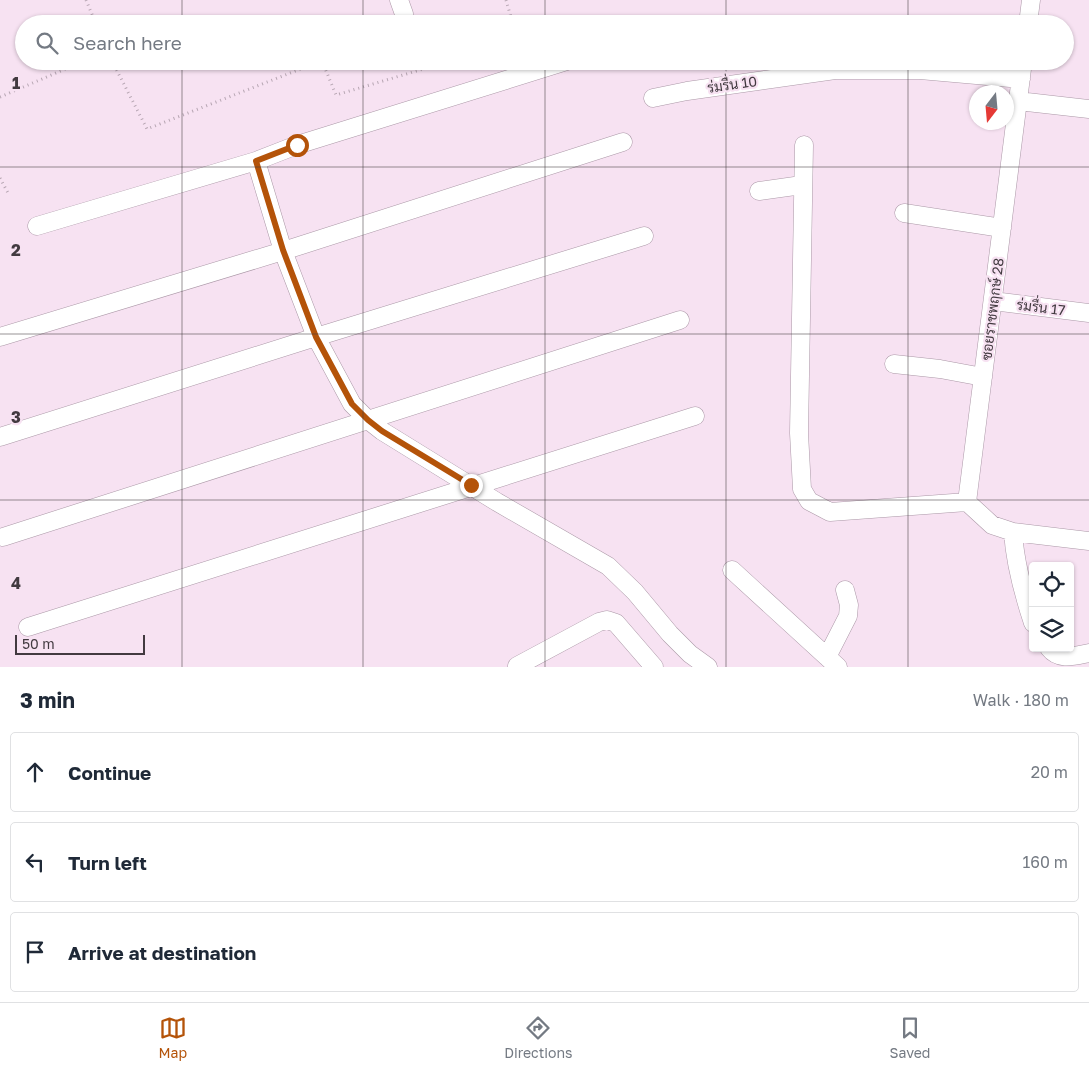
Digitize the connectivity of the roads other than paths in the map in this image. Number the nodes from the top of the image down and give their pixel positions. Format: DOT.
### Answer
graph roads {
  1 [pos="1031,0"];
  2 [pos="1029,15"];
  3 [pos="538,70"];
  4 [pos="1022,70"];
  5 [pos="1021,80"];
  6 [pos="653,98"];
  7 [pos="1018,101"];
  8 [pos="1089,109"];
  9 [pos="623,142"];
  10 [pos="804,145"];
  11 [pos="256,161"];
  12 [pos="802,185"];
  13 [pos="759,191"];
  14 [pos="904,213"];
  15 [pos="37,226"];
  16 [pos="1002,228"];
  17 [pos="644,236"];
  18 [pos="283,250"];
  19 [pos="992,301"];
  20 [pos="1089,313"];
  21 [pos="680,320"];
  22 [pos="0,337"];
  23 [pos="316,337"];
  24 [pos="894,364"];
  25 [pos="983,377"];
  26 [pos="695,416"];
  27 [pos="368,420"];
  28 [pos="0,436"];
  29 [pos="471,485"];
  30 [pos="967,502"];
  31 [pos="1013,532"];
  32 [pos="3,537"];
  33 [pos="1089,542"];
  34 [pos="732,570"];
  35 [pos="845,590"];
  36 [pos="1029,611"];
  37 [pos="28,627"];
  38 [pos="1052,652"];
  39 [pos="1089,654"];
  40 [pos="833,662"];
  41 [pos="517,666"];
  42 [pos="654,667"];
  43 [pos="708,667"];
  1 -- 2 [label="street"];
  3 -- 11 [label="street"];
  4 -- 5 [label="street, ซอยราชพฤกษ์ 28"];
  5 -- 6 [label="street, ร่มรื่น 10"];
  5 -- 7 [label="street, ซอยราชพฤกษ์ 28"];
  7 -- 8 [label="street"];
  7 -- 16 [label="street, ซอยราชพฤกษ์ 28"];
  9 -- 18 [label="street"];
  10 -- 12 [label="street"];
  11 -- 15 [label="street"];
  11 -- 18 [label="street"];
  12 -- 13 [label="street"];
  12 -- 30 [label="street"];
  14 -- 16 [label="street"];
  16 -- 19 [label="street, ซอยราชพฤกษ์ 28"];
  17 -- 23 [label="street"];
  18 -- 22 [label="street"];
  18 -- 23 [label="street"];
  19 -- 20 [label="street, ร่มรื่น 17"];
  19 -- 25 [label="street, ซอยราชพฤกษ์ 28"];
  21 -- 27 [label="street"];
  23 -- 27 [label="street"];
  23 -- 28 [label="street"];
  24 -- 25 [label="street"];
  25 -- 30 [label="street, ซอยราชพฤกษ์ 28"];
  26 -- 29 [label="street"];
  27 -- 29 [label="street"];
  27 -- 32 [label="street"];
  29 -- 37 [label="street"];
  29 -- 43 [label="street"];
  30 -- 31 [label="street"];
  31 -- 33 [label="street"];
  31 -- 36 [label="street"];
  34 -- 40 [label="street"];
  35 -- 40 [label="street"];
  38 -- 39 [label="street"];
  41 -- 42 [label="street"];
}
